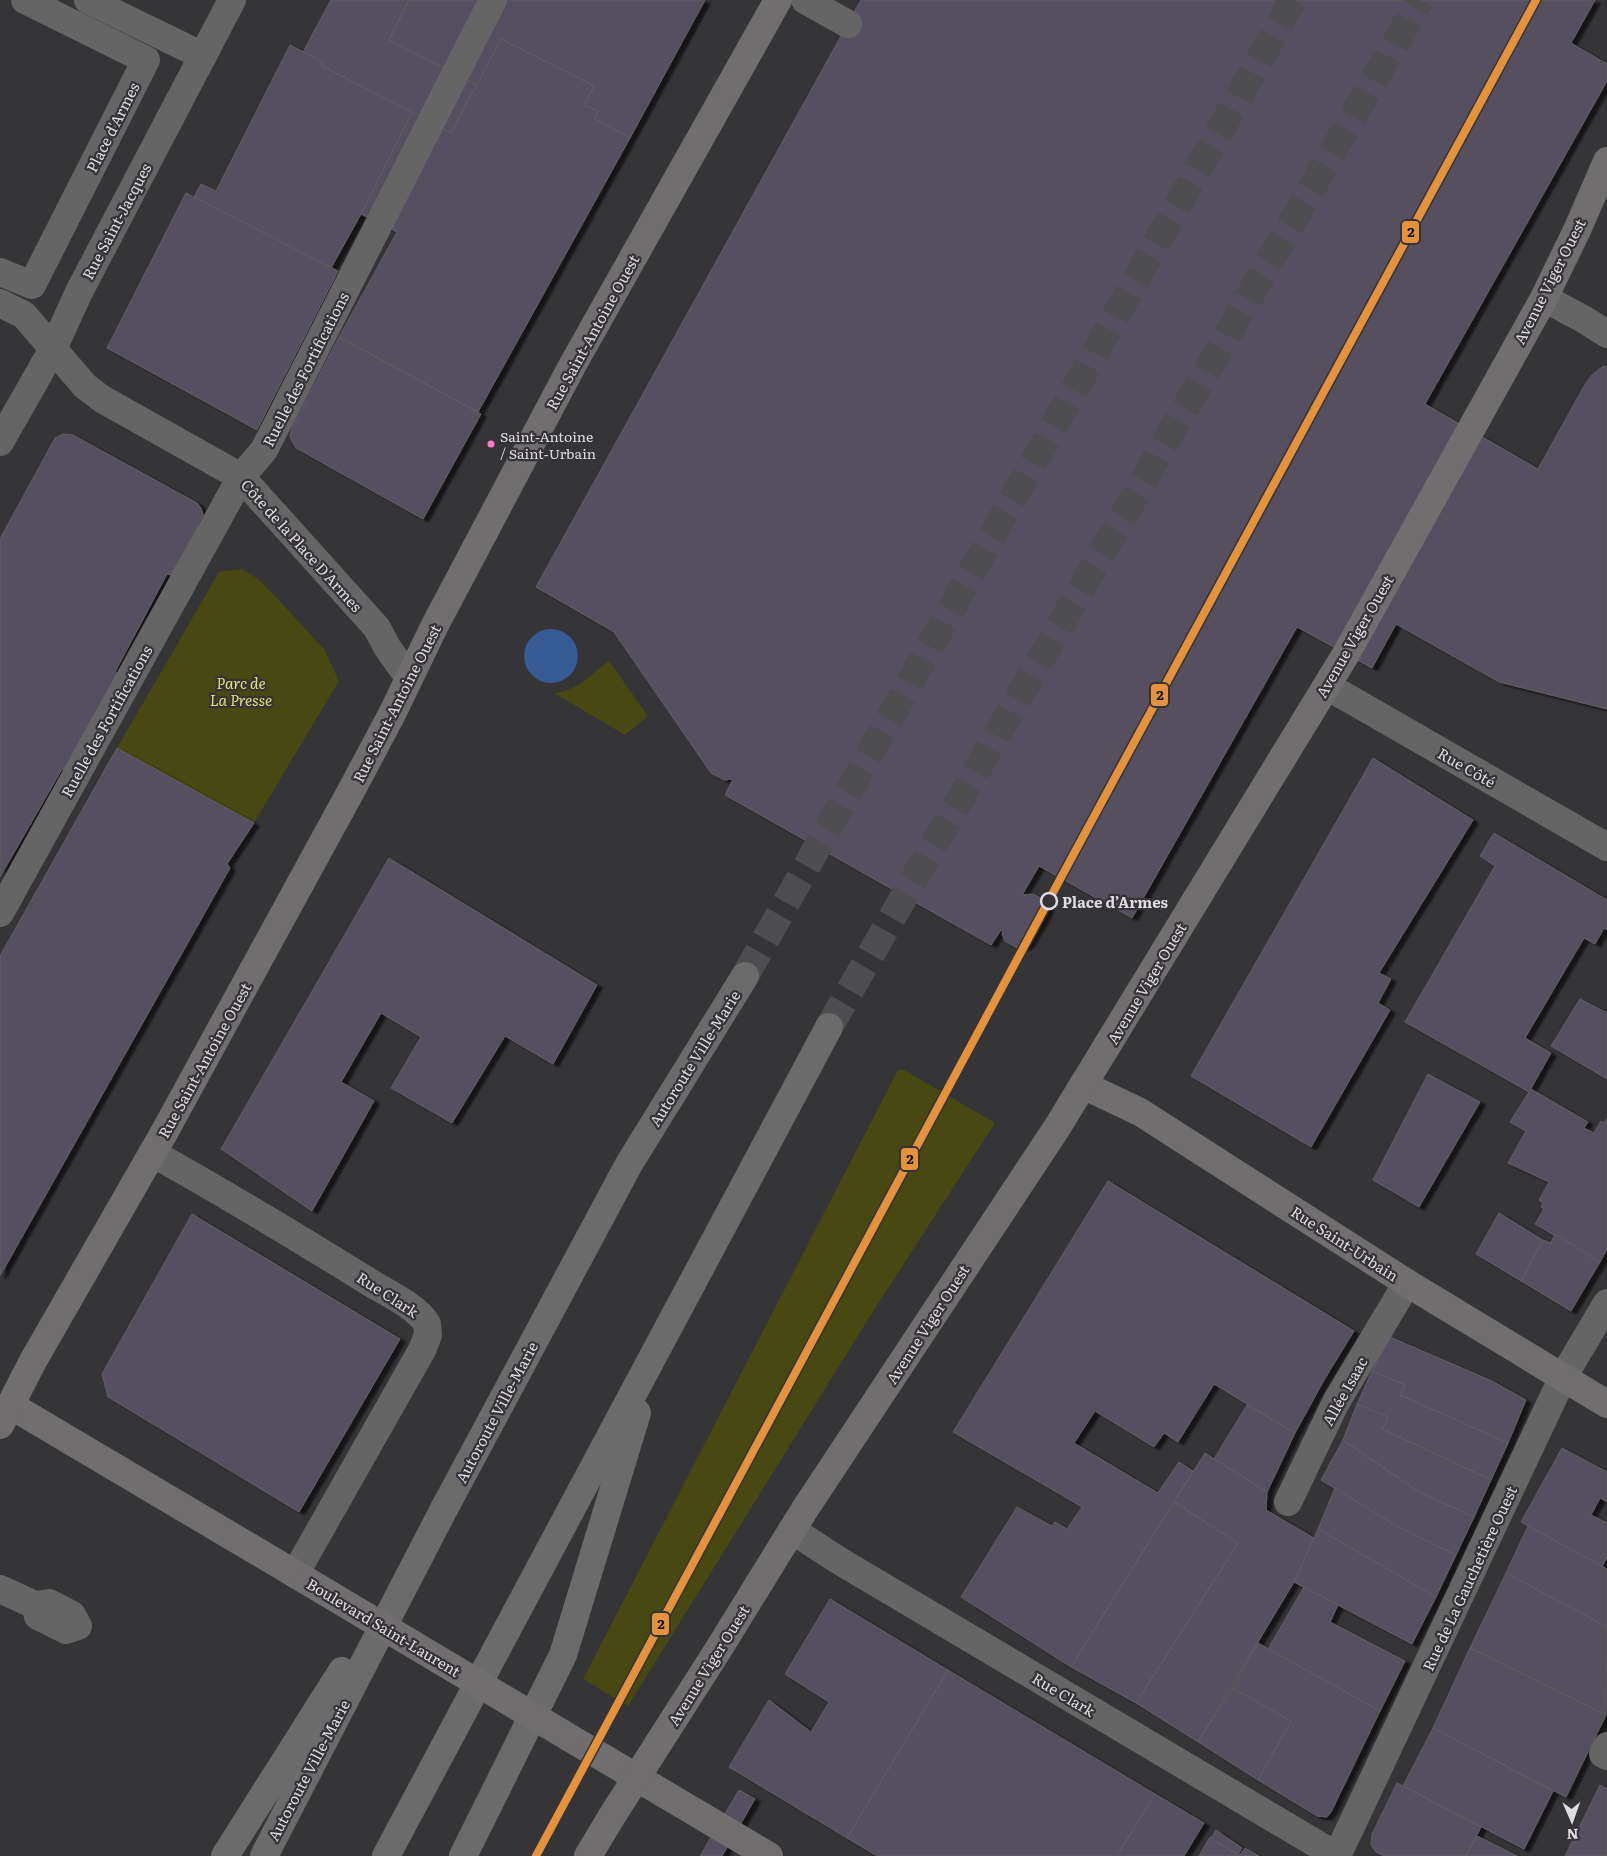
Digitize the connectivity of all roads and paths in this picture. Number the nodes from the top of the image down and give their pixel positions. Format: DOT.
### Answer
graph roads {
  1 [pos="25,0"];
  2 [pos="88,0"];
  3 [pos="232,0"];
  4 [pos="493,0"];
  5 [pos="778,0"];
  6 [pos="805,0"];
  7 [pos="848,24"];
  8 [pos="203,56"];
  9 [pos="1607,161"];
  10 [pos="0,272"];
  11 [pos="1544,298"];
  12 [pos="0,302"];
  13 [pos="1607,334"];
  14 [pos="53,348"];
  15 [pos="0,442"];
  16 [pos="241,477"];
  17 [pos="409,678"];
  18 [pos="1327,686"];
  19 [pos="1607,848"];
  20 [pos="0,913"];
  21 [pos="745,976"];
  22 [pos="830,1027"];
  23 [pos="1083,1085"];
  24 [pos="152,1153"];
  25 [pos="1407,1283"];
  26 [pos="1607,1303"];
  27 [pos="654,1354"];
  28 [pos="1564,1377"];
  29 [pos="1607,1404"];
  30 [pos="3,1410"];
  31 [pos="1288,1502"];
  32 [pos="445,1507"];
  33 [pos="792,1530"];
  34 [pos="301,1578"];
  35 [pos="0,1589"];
  36 [pos="34,1605"];
  37 [pos="1607,1746"];
  38 [pos="1607,1756"];
  39 [pos="637,1778"];
  40 [pos="225,1856"];
  41 [pos="264,1856"];
  42 [pos="386,1856"];
  43 [pos="463,1856"];
  44 [pos="588,1856"];
  45 [pos="769,1856"];
  46 [pos="1336,1856"];
  1 -- 10 [label="street, Place d'Armes"];
  2 -- 8 [label="street"];
  3 -- 8 [label="street, Rue Saint-Jacques"];
  4 -- 16 [label="street, Ruelle des Fortifications"];
  5 -- 17 [label="main road, Rue Saint-Antoine Ouest"];
  6 -- 7 [label="street"];
  8 -- 14 [label="street, Rue Saint-Jacques"];
  9 -- 11 [label="main road, Avenue Viger Ouest"];
  11 -- 13 [label="street"];
  11 -- 18 [label="main road, Avenue Viger Ouest"];
  12 -- 14 [label="street"];
  14 -- 15 [label="street, Rue Saint-Jacques"];
  14 -- 16 [label="street, Côte de la Place D'Armes"];
  16 -- 17 [label="street, Côte de la Place D'Armes"];
  16 -- 20 [label="street, Ruelle des Fortifications"];
  17 -- 24 [label="main road, Rue Saint-Antoine Ouest"];
  18 -- 19 [label="street, Rue Côté"];
  18 -- 23 [label="main road, Avenue Viger Ouest"];
  21 -- 32 [label="highway, Autoroute Ville-Marie"];
  22 -- 27 [label="highway"];
  23 -- 25 [label="main road, Rue Saint-Urbain"];
  23 -- 33 [label="main road, Avenue Viger Ouest"];
  24 -- 30 [label="main road, Rue Saint-Antoine Ouest"];
  24 -- 34 [label="street, Rue Clark"];
  25 -- 28 [label="main road, Rue Saint-Urbain"];
  25 -- 31 [label="street, Allée Isaac"];
  26 -- 28 [label="street, Rue de La Gauchetière Ouest"];
  27 -- 42 [label="highway"];
  27 -- 43 [label="highway"];
  28 -- 29 [label="main road, Rue Saint-Urbain"];
  28 -- 46 [label="street, Rue de La Gauchetière Ouest"];
  30 -- 34 [label="main road, Boulevard Saint-Laurent"];
  32 -- 40 [label="highway"];
  32 -- 41 [label="highway, Autoroute Ville-Marie"];
  33 -- 39 [label="main road, Avenue Viger Ouest"];
  33 -- 46 [label="street, Rue Clark"];
  34 -- 39 [label="main road, Boulevard Saint-Laurent, bridge"];
  35 -- 36 [label="street"];
  37 -- 38 [label="street"];
  39 -- 44 [label="main road, Avenue Viger Ouest"];
  39 -- 45 [label="main road, Boulevard Saint-Laurent"];
}
